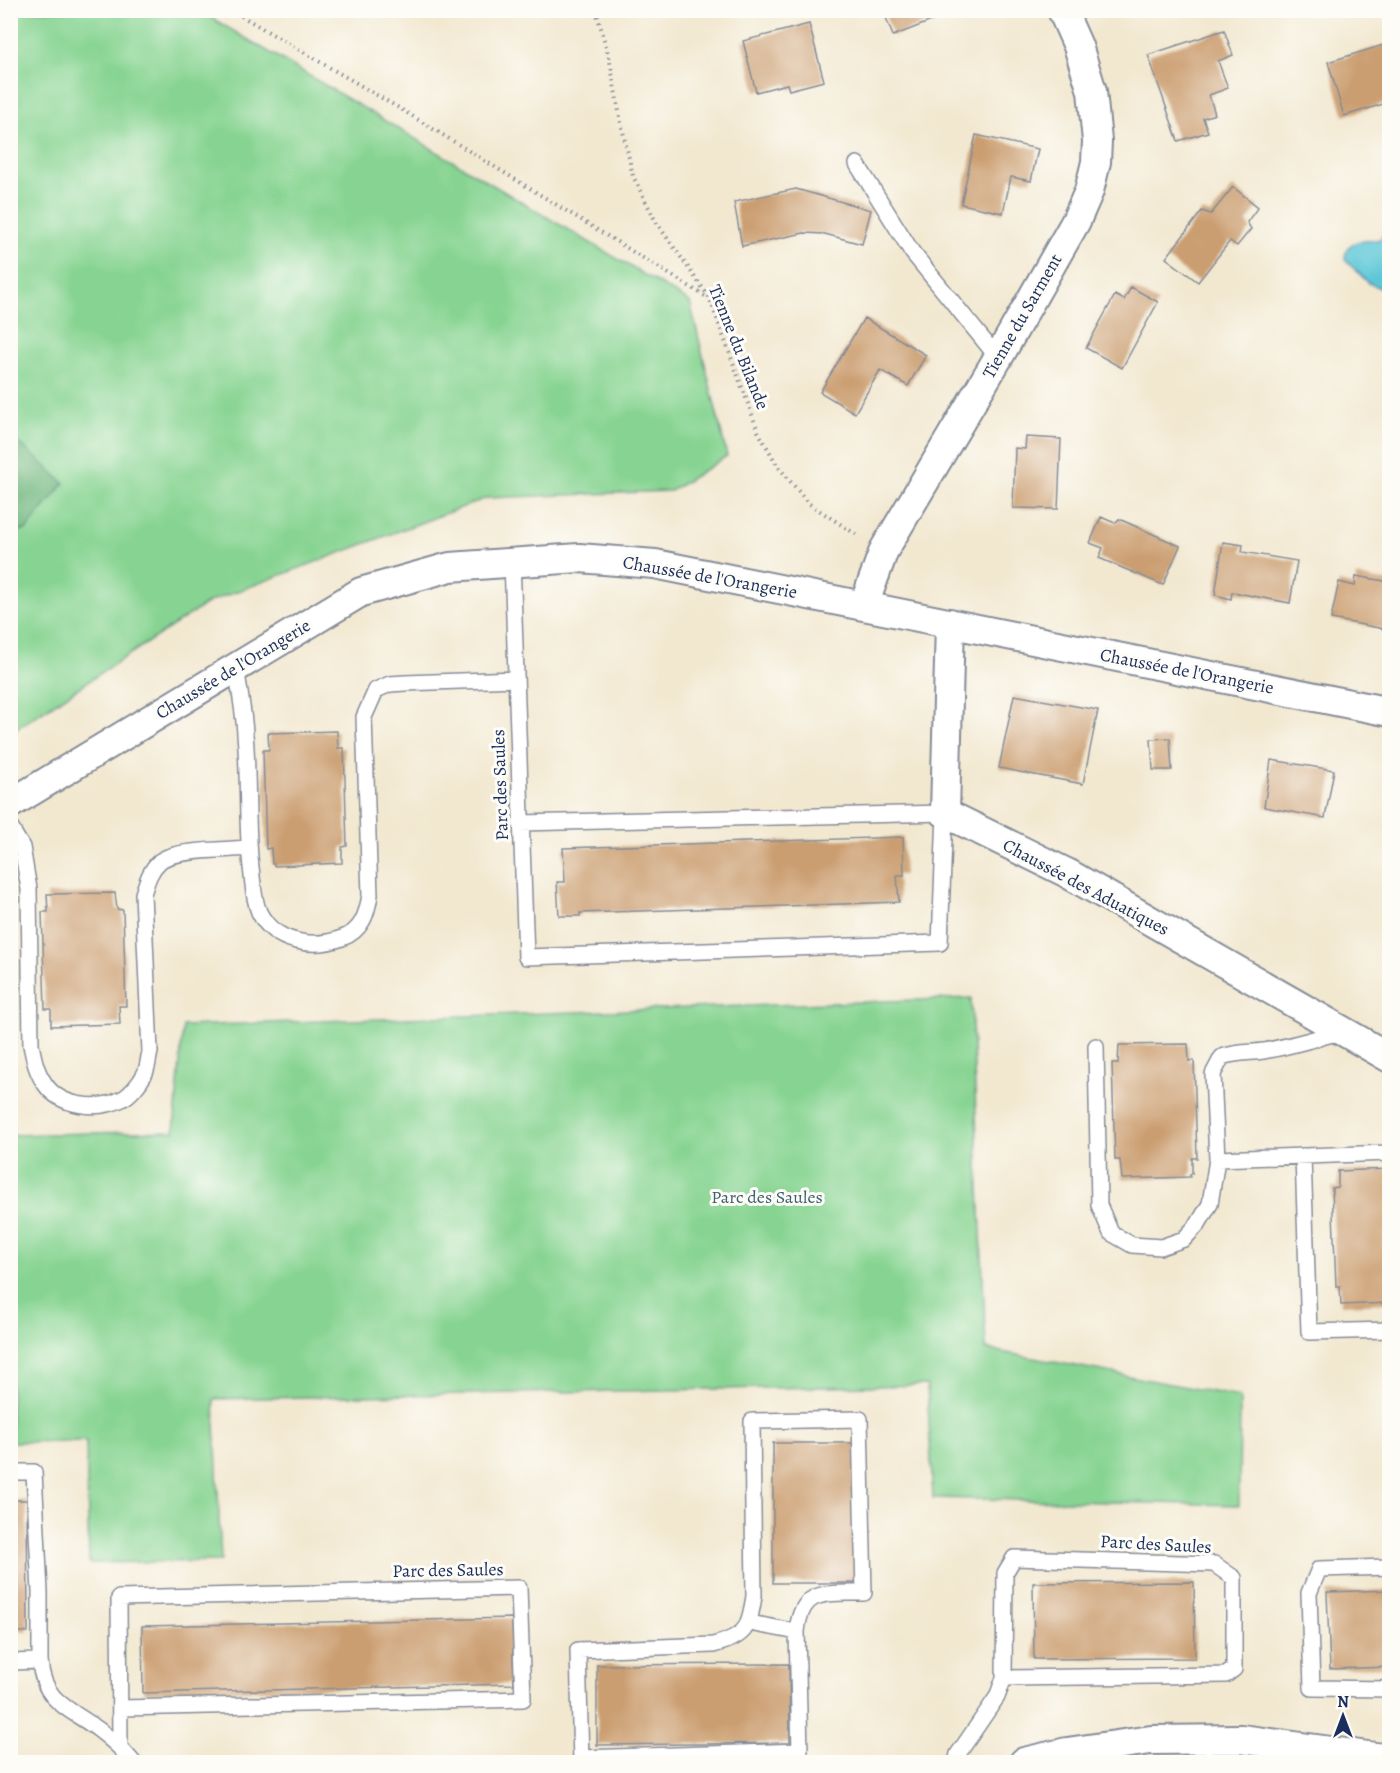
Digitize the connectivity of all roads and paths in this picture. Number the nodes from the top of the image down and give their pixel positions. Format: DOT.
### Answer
graph roads {
  1 [pos="231,10"];
  2 [pos="596,10"];
  3 [pos="1062,10"];
  4 [pos="857,164"];
  5 [pos="709,297"];
  6 [pos="998,358"];
  7 [pos="884,550"];
  8 [pos="512,561"];
  9 [pos="864,605"];
  10 [pos="950,623"];
  11 [pos="236,666"];
  12 [pos="516,679"];
  13 [pos="1389,712"];
  14 [pos="10,804"];
  15 [pos="945,813"];
  16 [pos="520,823"];
  17 [pos="10,827"];
  18 [pos="249,848"];
  19 [pos="1343,1031"];
  20 [pos="1096,1046"];
  21 [pos="1389,1058"];
  22 [pos="1389,1153"];
  23 [pos="1303,1156"];
  24 [pos="1217,1159"];
  25 [pos="1389,1330"];
  26 [pos="10,1472"];
  27 [pos="1389,1567"];
  28 [pos="750,1623"];
  29 [pos="796,1632"];
  30 [pos="40,1661"];
  31 [pos="10,1662"];
  32 [pos="1004,1678"];
  33 [pos="1389,1689"];
  34 [pos="121,1708"];
  35 [pos="120,1748"];
  36 [pos="1119,1754"];
  37 [pos="1389,1759"];
  38 [pos="581,1760"];
  39 [pos="133,1762"];
  40 [pos="956,1762"];
  41 [pos="1023,1762"];
  1 -- 5 [label="path"];
  2 -- 5 [label="path, Tienne du Bilande"];
  3 -- 6 [label="street, Tienne du Sarment"];
  4 -- 6 [label="lane"];
  5 -- 7 [label="path, Tienne du Bilande"];
  6 -- 7 [label="street, Tienne du Sarment"];
  7 -- 9 [label="street, Tienne du Sarment"];
  8 -- 9 [label="street, Chaussée de l'Orangerie"];
  8 -- 11 [label="street, Chaussée de l'Orangerie"];
  8 -- 12 [label="lane, Parc des Saules"];
  9 -- 10 [label="street, Chaussée de l'Orangerie"];
  10 -- 13 [label="street, Chaussée de l'Orangerie"];
  10 -- 15 [label="street"];
  11 -- 14 [label="street, Chaussée de l'Orangerie"];
  11 -- 18 [label="lane"];
  12 -- 16 [label="lane, Parc des Saules"];
  12 -- 18 [label="lane"];
  15 -- 16 [label="lane"];
  15 -- 16 [label="lane, Parc des Saules"];
  15 -- 19 [label="street, Chaussée des Aduatiques"];
  17 -- 18 [label="lane"];
  19 -- 21 [label="street, Chaussée des Aduatiques"];
  19 -- 24 [label="lane"];
  20 -- 24 [label="lane"];
  22 -- 23 [label="lane"];
  23 -- 24 [label="lane"];
  23 -- 25 [label="lane"];
  26 -- 30 [label="lane"];
  27 -- 33 [label="lane"];
  28 -- 29 [label="lane"];
  28 -- 29 [label="lane"];
  28 -- 38 [label="lane"];
  29 -- 38 [label="lane"];
  30 -- 31 [label="lane"];
  30 -- 35 [label="lane"];
  32 -- 32 [label="lane, Parc des Saules"];
  32 -- 40 [label="lane, Parc des Saules"];
  34 -- 34 [label="lane, Parc des Saules"];
  34 -- 35 [label="lane, Parc des Saules"];
  35 -- 39 [label="lane"];
  36 -- 37 [label="street"];
  36 -- 41 [label="street"];
}
